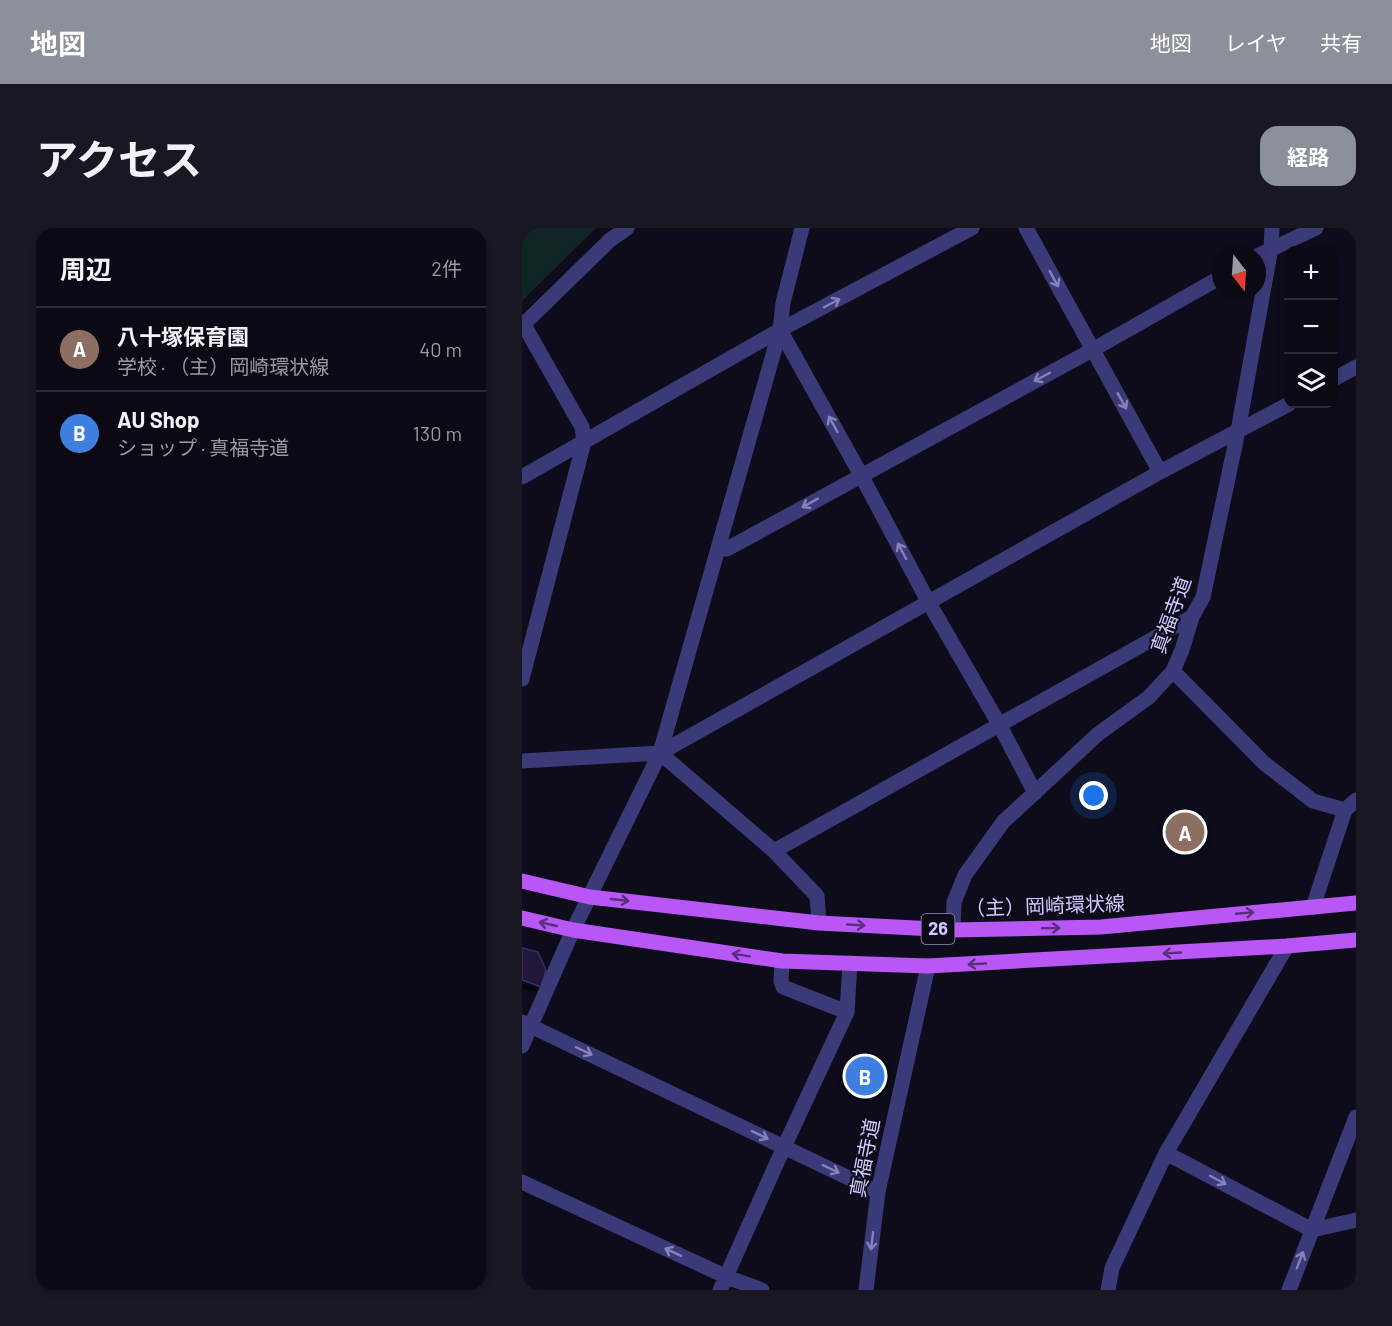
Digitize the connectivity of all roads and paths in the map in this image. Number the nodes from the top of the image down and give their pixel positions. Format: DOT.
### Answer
graph roads {
  1 [pos="627,228"];
  2 [pos="802,228"];
  3 [pos="972,228"];
  4 [pos="1026,228"];
  5 [pos="1272,228"];
  6 [pos="1316,228"];
  7 [pos="1271,248"];
  8 [pos="1266,251"];
  9 [pos="1212,282"];
  10 [pos="523,326"];
  11 [pos="780,330"];
  12 [pos="1094,349"];
  13 [pos="1356,367"];
  14 [pos="1338,377"];
  15 [pos="1284,407"];
  16 [pos="1238,431"];
  17 [pos="584,442"];
  18 [pos="1160,472"];
  19 [pos="861,475"];
  20 [pos="522,477"];
  21 [pos="718,548"];
  22 [pos="929,603"];
  23 [pos="1191,617"];
  24 [pos="1173,672"];
  25 [pos="522,679"];
  26 [pos="999,724"];
  27 [pos="660,753"];
  28 [pos="522,761"];
  29 [pos="1035,794"];
  30 [pos="1350,805"];
  31 [pos="774,851"];
  32 [pos="522,881"];
  33 [pos="590,897"];
  34 [pos="1356,903"];
  35 [pos="1312,906"];
  36 [pos="522,918"];
  37 [pos="819,922"];
  38 [pos="573,930"];
  39 [pos="953,930"];
  40 [pos="1356,940"];
  41 [pos="1287,946"];
  42 [pos="782,961"];
  43 [pos="850,963"];
  44 [pos="928,966"];
  45 [pos="847,1012"];
  46 [pos="527,1024"];
  47 [pos="522,1046"];
  48 [pos="1356,1117"];
  49 [pos="784,1147"];
  50 [pos="1166,1153"];
  51 [pos="522,1182"];
  52 [pos="878,1192"];
  53 [pos="1356,1220"];
  54 [pos="1312,1230"];
  55 [pos="723,1283"];
  56 [pos="762,1290"];
  57 [pos="866,1290"];
  58 [pos="1108,1290"];
  59 [pos="1289,1290"];
  1 -- 10 [label="street"];
  2 -- 11 [label="street"];
  11 -- 3 [label="street, one-way"];
  4 -- 12 [label="street, one-way"];
  5 -- 7 [label="street, 真福寺道"];
  6 -- 7 [label="street"];
  7 -- 8 [label="street"];
  7 -- 16 [label="street, 真福寺道"];
  9 -- 12 [label="street"];
  10 -- 17 [label="street"];
  11 -- 17 [label="street"];
  19 -- 11 [label="street, one-way"];
  11 -- 21 [label="street"];
  12 -- 18 [label="street, one-way"];
  12 -- 19 [label="street, one-way"];
  13 -- 14 [label="street"];
  15 -- 16 [label="street"];
  16 -- 18 [label="street"];
  16 -- 23 [label="street, 真福寺道"];
  17 -- 20 [label="street"];
  17 -- 25 [label="street"];
  18 -- 22 [label="street"];
  19 -- 21 [label="street, one-way"];
  22 -- 19 [label="street, one-way"];
  21 -- 27 [label="street"];
  22 -- 26 [label="street"];
  22 -- 27 [label="street"];
  23 -- 24 [label="street, 真福寺道"];
  23 -- 26 [label="street"];
  24 -- 29 [label="street, 真福寺道"];
  24 -- 30 [label="street"];
  26 -- 29 [label="street"];
  26 -- 31 [label="street"];
  27 -- 28 [label="street"];
  27 -- 31 [label="street"];
  27 -- 33 [label="street"];
  29 -- 39 [label="street, 真福寺道"];
  30 -- 35 [label="street"];
  31 -- 37 [label="street"];
  32 -- 33 [label="main road, （主）岡崎環状線 / 26"];
  33 -- 37 [label="main road, （主）岡崎環状線 / 26, one-way"];
  33 -- 38 [label="street"];
  34 -- 35 [label="main road, （主）岡崎環状線 / 26"];
  39 -- 35 [label="main road, （主）岡崎環状線 / 26, one-way"];
  38 -- 36 [label="main road, 26, one-way"];
  37 -- 39 [label="main road, （主）岡崎環状線 / 26, one-way"];
  42 -- 38 [label="main road, 26, one-way"];
  38 -- 46 [label="street"];
  40 -- 41 [label="main road, 26"];
  41 -- 44 [label="main road, 26, one-way"];
  41 -- 50 [label="street"];
  42 -- 43 [label="main road, 26"];
  42 -- 45 [label="street"];
  43 -- 44 [label="main road, 26"];
  43 -- 45 [label="street"];
  44 -- 52 [label="street, 真福寺道"];
  45 -- 49 [label="street"];
  46 -- 47 [label="street"];
  46 -- 49 [label="street, one-way"];
  48 -- 54 [label="street"];
  49 -- 52 [label="street, one-way"];
  49 -- 55 [label="street"];
  50 -- 54 [label="street, one-way"];
  50 -- 58 [label="street"];
  55 -- 51 [label="street, one-way"];
  52 -- 57 [label="street, 真福寺道, one-way"];
  53 -- 54 [label="street"];
  59 -- 54 [label="street, one-way"];
  55 -- 56 [label="street"];
}
